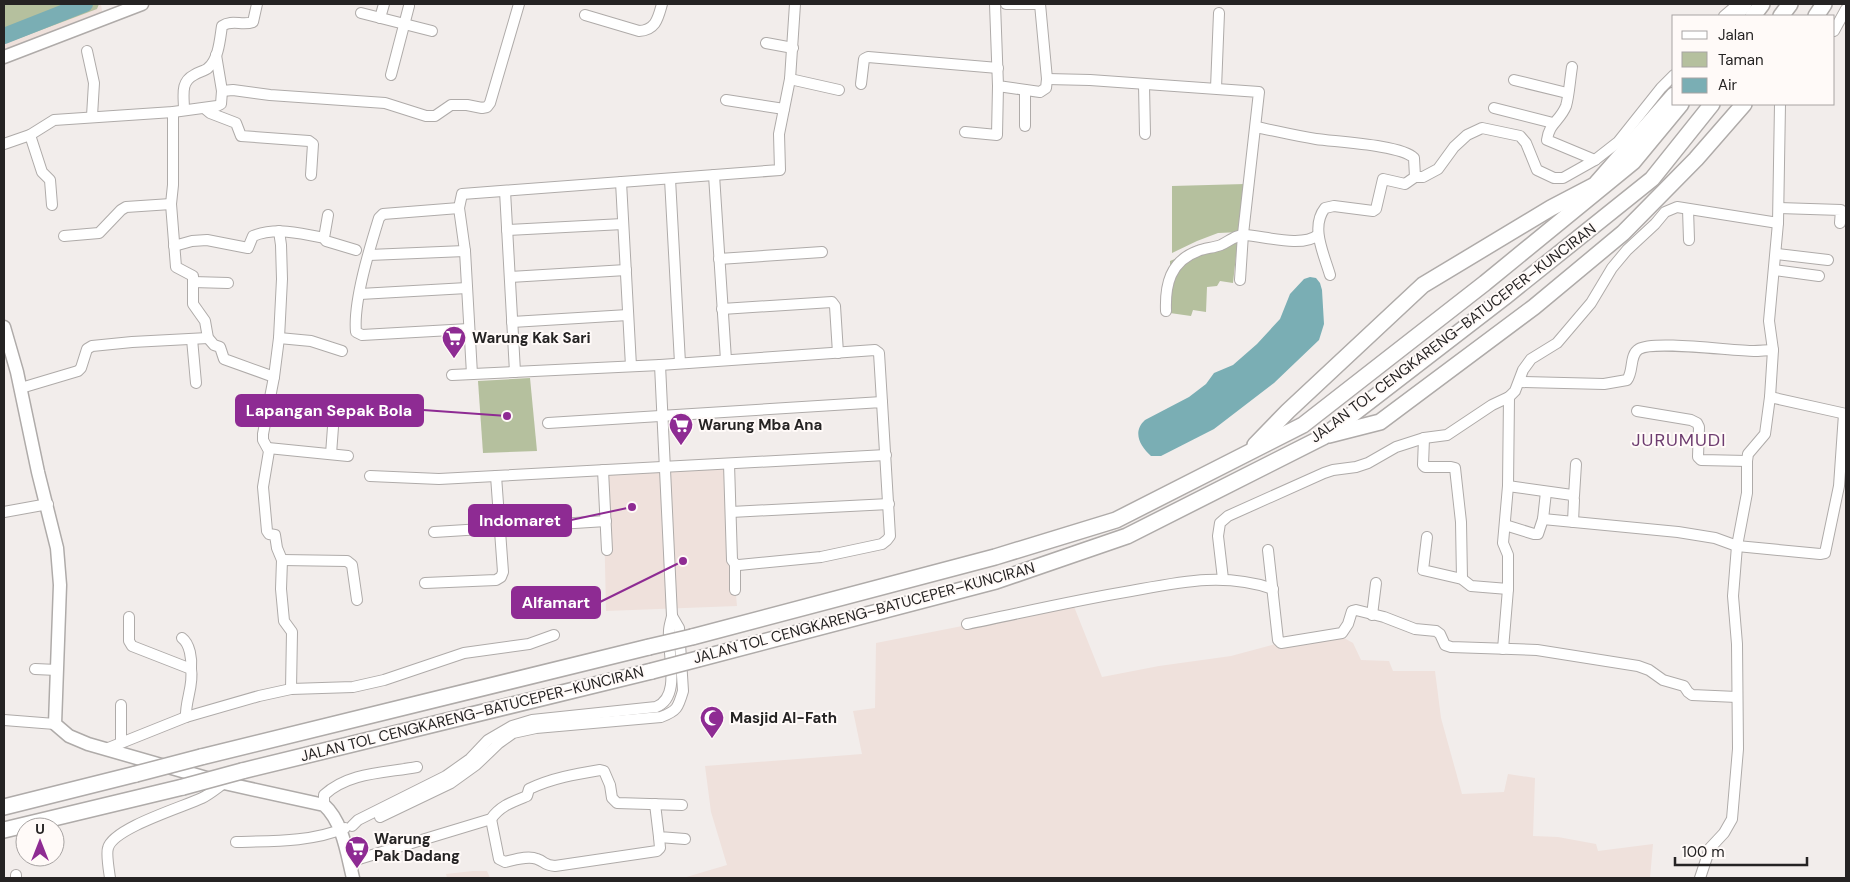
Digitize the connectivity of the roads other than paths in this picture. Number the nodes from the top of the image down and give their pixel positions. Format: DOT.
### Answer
graph roads {
  1 [pos="142,4"];
  2 [pos="257,4"];
  3 [pos="384,4"];
  4 [pos="519,4"];
  5 [pos="795,4"];
  6 [pos="996,4"];
  7 [pos="1006,4"];
  8 [pos="1040,4"];
  9 [pos="1738,4"];
  10 [pos="1744,4"];
  11 [pos="1762,4"];
  12 [pos="1790,4"];
  13 [pos="1824,4"];
  14 [pos="659,5"];
  15 [pos="409,6"];
  16 [pos="1846,9"];
  17 [pos="361,13"];
  18 [pos="1218,13"];
  19 [pos="585,15"];
  20 [pos="1725,15"];
  21 [pos="1736,15"];
  22 [pos="1754,15"];
  23 [pos="1783,15"];
  24 [pos="1817,15"];
  25 [pos="380,18"];
  26 [pos="404,24"];
  27 [pos="1835,29"];
  28 [pos="432,31"];
  29 [pos="766,43"];
  30 [pos="793,48"];
  31 [pos="87,51"];
  32 [pos="216,55"];
  33 [pos="4,57"];
  34 [pos="1572,67"];
  35 [pos="998,68"];
  36 [pos="391,75"];
  37 [pos="1672,77"];
  38 [pos="790,78"];
  39 [pos="1047,79"];
  40 [pos="1514,80"];
  41 [pos="861,84"];
  42 [pos="1144,85"];
  43 [pos="998,86"];
  44 [pos="1216,88"];
  45 [pos="838,90"];
  46 [pos="1025,90"];
  47 [pos="222,91"];
  48 [pos="1567,93"];
  49 [pos="1672,97"];
  50 [pos="726,100"];
  51 [pos="1680,105"];
  52 [pos="1711,105"];
  53 [pos="1743,105"];
  54 [pos="1780,105"];
  55 [pos="204,108"];
  56 [pos="1494,108"];
  57 [pos="784,109"];
  58 [pos="184,110"];
  59 [pos="173,112"];
  60 [pos="92,116"];
  61 [pos="1553,123"];
  62 [pos="1025,126"];
  63 [pos="1256,127"];
  64 [pos="965,132"];
  65 [pos="1145,134"];
  66 [pos="30,135"];
  67 [pos="4,144"];
  68 [pos="1595,160"];
  69 [pos="311,175"];
  70 [pos="714,175"];
  71 [pos="1415,177"];
  72 [pos="670,179"];
  73 [pos="621,182"];
  74 [pos="505,191"];
  75 [pos="52,204"];
  76 [pos="171,204"];
  77 [pos="459,208"];
  78 [pos="1688,208"];
  79 [pos="1779,208"];
  80 [pos="328,215"];
  81 [pos="1778,223"];
  82 [pos="1840,223"];
  83 [pos="623,224"];
  84 [pos="507,230"];
  85 [pos="279,231"];
  86 [pos="1242,234"];
  87 [pos="1318,235"];
  88 [pos="64,236"];
  89 [pos="324,238"];
  90 [pos="1689,240"];
  91 [pos="174,246"];
  92 [pos="356,250"];
  93 [pos="465,251"];
  94 [pos="822,252"];
  95 [pos="1777,254"];
  96 [pos="369,255"];
  97 [pos="719,259"];
  98 [pos="1828,260"];
  99 [pos="626,270"];
  100 [pos="1774,270"];
  101 [pos="1330,275"];
  102 [pos="1819,276"];
  103 [pos="510,277"];
  104 [pos="1240,280"];
  105 [pos="193,282"];
  106 [pos="228,283"];
  107 [pos="467,288"];
  108 [pos="360,294"];
  109 [pos="722,309"];
  110 [pos="1166,311"];
  111 [pos="628,315"];
  112 [pos="512,322"];
  113 [pos="4,327"];
  114 [pos="469,329"];
  115 [pos="208,338"];
  116 [pos="279,338"];
  117 [pos="192,339"];
  118 [pos="1773,350"];
  119 [pos="342,351"];
  120 [pos="838,353"];
  121 [pos="726,360"];
  122 [pos="680,363"];
  123 [pos="660,365"];
  124 [pos="631,366"];
  125 [pos="515,372"];
  126 [pos="472,374"];
  127 [pos="452,375"];
  128 [pos="274,377"];
  129 [pos="1520,382"];
  130 [pos="196,383"];
  131 [pos="21,388"];
  132 [pos="1509,397"];
  133 [pos="1770,397"];
  134 [pos="335,400"];
  135 [pos="882,402"];
  136 [pos="1637,411"];
  137 [pos="1845,414"];
  138 [pos="662,416"];
  139 [pos="548,423"];
  140 [pos="1322,436"];
  141 [pos="1424,438"];
  142 [pos="268,448"];
  143 [pos="331,454"];
  144 [pos="1247,454"];
  145 [pos="886,455"];
  146 [pos="348,456"];
  147 [pos="1746,461"];
  148 [pos="729,464"];
  149 [pos="1576,464"];
  150 [pos="664,467"];
  151 [pos="602,470"];
  152 [pos="370,476"];
  153 [pos="496,476"];
  154 [pos="1508,486"];
  155 [pos="1546,492"];
  156 [pos="1574,496"];
  157 [pos="48,504"];
  158 [pos="889,504"];
  159 [pos="4,512"];
  160 [pos="731,512"];
  161 [pos="1543,519"];
  162 [pos="606,521"];
  163 [pos="1573,522"];
  164 [pos="1505,525"];
  165 [pos="500,528"];
  166 [pos="434,532"];
  167 [pos="1427,537"];
  168 [pos="1737,546"];
  169 [pos="607,550"];
  170 [pos="1268,550"];
  171 [pos="282,560"];
  172 [pos="735,564"];
  173 [pos="1223,579"];
  174 [pos="1462,580"];
  175 [pos="1376,582"];
  176 [pos="425,583"];
  177 [pos="1273,589"];
  178 [pos="735,590"];
  179 [pos="1508,590"];
  180 [pos="357,600"];
  181 [pos="1372,615"];
  182 [pos="129,616"];
  183 [pos="967,624"];
  184 [pos="554,635"];
  185 [pos="182,638"];
  186 [pos="1503,649"];
  187 [pos="35,669"];
  188 [pos="191,669"];
  189 [pos="56,670"];
  190 [pos="291,688"];
  191 [pos="1737,697"];
  192 [pos="121,706"];
  193 [pos="186,717"];
  194 [pos="4,720"];
  195 [pos="55,724"];
  196 [pos="121,741"];
  197 [pos="106,749"];
  198 [pos="417,767"];
  199 [pos="224,783"];
  200 [pos="655,804"];
  201 [pos="324,805"];
  202 [pos="682,805"];
  203 [pos="4,807"];
  204 [pos="491,819"];
  205 [pos="4,830"];
  206 [pos="340,831"];
  207 [pos="658,837"];
  208 [pos="685,838"];
  209 [pos="236,842"];
  210 [pos="349,862"];
  211 [pos="110,878"];
  212 [pos="353,878"];
  213 [pos="1700,878"];
  1 -- 33 [label="main road"];
  2 -- 32 [label="street"];
  3 -- 25 [label="street"];
  4 -- 47 [label="street"];
  5 -- 30 [label="street"];
  6 -- 35 [label="street"];
  7 -- 8 [label="street"];
  8 -- 39 [label="street"];
  9 -- 20 [label="street"];
  10 -- 21 [label="highway"];
  11 -- 22 [label="highway"];
  12 -- 23 [label="highway"];
  13 -- 24 [label="highway"];
  14 -- 19 [label="street"];
  15 -- 26 [label="street"];
  16 -- 27 [label="street"];
  17 -- 25 [label="street"];
  18 -- 44 [label="street"];
  25 -- 26 [label="street"];
  26 -- 28 [label="street"];
  26 -- 36 [label="street"];
  29 -- 30 [label="street"];
  30 -- 38 [label="street"];
  31 -- 60 [label="street"];
  32 -- 47 [label="street"];
  32 -- 58 [label="street"];
  34 -- 48 [label="street"];
  35 -- 41 [label="street"];
  35 -- 43 [label="street"];
  37 -- 68 [label="street"];
  38 -- 45 [label="street"];
  38 -- 57 [label="street"];
  39 -- 42 [label="street"];
  39 -- 46 [label="street"];
  40 -- 48 [label="street"];
  42 -- 44 [label="street"];
  42 -- 65 [label="street"];
  43 -- 46 [label="street"];
  43 -- 64 [label="street"];
  44 -- 63 [label="street"];
  46 -- 62 [label="street"];
  47 -- 55 [label="street"];
  48 -- 61 [label="street"];
  49 -- 144 [label="highway"];
  50 -- 57 [label="street"];
  51 -- 144 [label="highway, JALAN TOL CENGKARENG–BATUCEPER–KUNCIRAN"];
  52 -- 140 [label="highway, JALAN TOL CENGKARENG–BATUCEPER–KUNCIRAN"];
  53 -- 140 [label="highway"];
  54 -- 79 [label="street"];
  55 -- 58 [label="street"];
  55 -- 69 [label="street"];
  56 -- 61 [label="street"];
  57 -- 70 [label="street"];
  58 -- 59 [label="street"];
  59 -- 60 [label="street"];
  59 -- 76 [label="street"];
  60 -- 66 [label="street"];
  61 -- 68 [label="street"];
  63 -- 71 [label="street"];
  63 -- 86 [label="street"];
  66 -- 67 [label="street"];
  66 -- 75 [label="street"];
  68 -- 71 [label="street"];
  70 -- 72 [label="street"];
  70 -- 97 [label="street"];
  71 -- 87 [label="street"];
  72 -- 73 [label="street"];
  72 -- 122 [label="street"];
  73 -- 74 [label="street"];
  73 -- 83 [label="street"];
  74 -- 77 [label="street"];
  74 -- 84 [label="street"];
  76 -- 88 [label="street"];
  76 -- 91 [label="street"];
  77 -- 93 [label="street"];
  77 -- 96 [label="street"];
  78 -- 81 [label="street"];
  78 -- 90 [label="street"];
  78 -- 129 [label="street"];
  79 -- 81 [label="street"];
  79 -- 82 [label="street"];
  80 -- 89 [label="street"];
  81 -- 95 [label="street"];
  83 -- 84 [label="street"];
  83 -- 99 [label="street"];
  84 -- 103 [label="street"];
  85 -- 89 [label="street"];
  85 -- 91 [label="street"];
  85 -- 116 [label="street"];
  86 -- 87 [label="street"];
  86 -- 104 [label="street"];
  86 -- 110 [label="street"];
  87 -- 101 [label="street"];
  89 -- 92 [label="street"];
  91 -- 105 [label="street"];
  93 -- 96 [label="street"];
  93 -- 107 [label="street"];
  94 -- 97 [label="street"];
  95 -- 98 [label="street"];
  95 -- 100 [label="street"];
  96 -- 108 [label="street"];
  97 -- 109 [label="street"];
  99 -- 103 [label="street"];
  99 -- 111 [label="street"];
  100 -- 102 [label="street"];
  100 -- 118 [label="street"];
  103 -- 112 [label="street"];
  105 -- 106 [label="street"];
  105 -- 115 [label="street"];
  107 -- 108 [label="street"];
  107 -- 114 [label="street"];
  108 -- 114 [label="street"];
  109 -- 120 [label="street"];
  109 -- 121 [label="street"];
  111 -- 112 [label="street"];
  111 -- 124 [label="street"];
  112 -- 125 [label="street"];
  113 -- 131 [label="main road"];
  114 -- 126 [label="street"];
  115 -- 117 [label="street"];
  115 -- 128 [label="street"];
  116 -- 119 [label="street"];
  116 -- 128 [label="street"];
  117 -- 130 [label="street"];
  117 -- 131 [label="street"];
  118 -- 129 [label="street"];
  118 -- 133 [label="street"];
  120 -- 121 [label="street"];
  120 -- 135 [label="street"];
  121 -- 122 [label="street"];
  122 -- 123 [label="street"];
  123 -- 124 [label="street"];
  123 -- 138 [label="street"];
  124 -- 125 [label="street"];
  125 -- 126 [label="street"];
  126 -- 127 [label="street"];
  128 -- 142 [label="street"];
  129 -- 132 [label="street"];
  131 -- 157 [label="main road"];
  132 -- 141 [label="street"];
  132 -- 154 [label="street"];
  133 -- 137 [label="street"];
  133 -- 147 [label="street"];
  134 -- 143 [label="street"];
  135 -- 138 [label="street"];
  135 -- 145 [label="street"];
  136 -- 147 [label="street"];
  137 -- 168 [label="street"];
  138 -- 139 [label="street"];
  138 -- 150 [label="street"];
  140 -- 205 [label="highway, JALAN TOL CENGKARENG–BATUCEPER–KUNCIRAN, bridge"];
  141 -- 173 [label="street"];
  141 -- 174 [label="street"];
  142 -- 143 [label="street"];
  142 -- 171 [label="street"];
  143 -- 146 [label="street"];
  144 -- 203 [label="highway, JALAN TOL CENGKARENG–BATUCEPER–KUNCIRAN, bridge"];
  145 -- 148 [label="street"];
  145 -- 158 [label="street"];
  147 -- 168 [label="street"];
  148 -- 150 [label="street"];
  148 -- 160 [label="street"];
  149 -- 156 [label="street"];
  150 -- 151 [label="street"];
  150 -- 206 [label="street"];
  151 -- 153 [label="street"];
  151 -- 162 [label="street"];
  152 -- 153 [label="street"];
  153 -- 165 [label="street"];
  154 -- 155 [label="street"];
  154 -- 164 [label="street"];
  155 -- 156 [label="street"];
  155 -- 161 [label="street"];
  156 -- 163 [label="street"];
  157 -- 159 [label="street"];
  157 -- 189 [label="main road"];
  158 -- 160 [label="street"];
  158 -- 172 [label="street"];
  160 -- 172 [label="street"];
  161 -- 163 [label="street"];
  161 -- 164 [label="street"];
  162 -- 165 [label="street"];
  162 -- 169 [label="street"];
  163 -- 168 [label="street"];
  164 -- 179 [label="street"];
  165 -- 166 [label="street"];
  165 -- 176 [label="street"];
  167 -- 174 [label="street"];
  168 -- 191 [label="street"];
  170 -- 177 [label="street"];
  171 -- 180 [label="street"];
  171 -- 190 [label="street"];
  172 -- 178 [label="street"];
  173 -- 177 [label="street"];
  173 -- 183 [label="street"];
  174 -- 179 [label="street"];
  175 -- 181 [label="street"];
  177 -- 181 [label="street"];
  179 -- 186 [label="street"];
  181 -- 186 [label="street"];
  182 -- 188 [label="street"];
  184 -- 190 [label="street"];
  185 -- 188 [label="street"];
  186 -- 191 [label="street"];
  187 -- 189 [label="street"];
  188 -- 193 [label="street"];
  189 -- 195 [label="main road"];
  190 -- 193 [label="street"];
  191 -- 213 [label="street"];
  192 -- 196 [label="street"];
  193 -- 196 [label="street"];
  194 -- 195 [label="street"];
  195 -- 197 [label="main road"];
  196 -- 197 [label="street"];
  197 -- 199 [label="main road"];
  198 -- 201 [label="street"];
  199 -- 201 [label="main road"];
  199 -- 211 [label="street"];
  200 -- 202 [label="street"];
  200 -- 204 [label="street"];
  200 -- 207 [label="street"];
  201 -- 206 [label="main road"];
  204 -- 207 [label="street"];
  204 -- 210 [label="street"];
  206 -- 209 [label="street"];
  206 -- 210 [label="main road"];
  207 -- 208 [label="street"];
  210 -- 212 [label="main road"];
}
